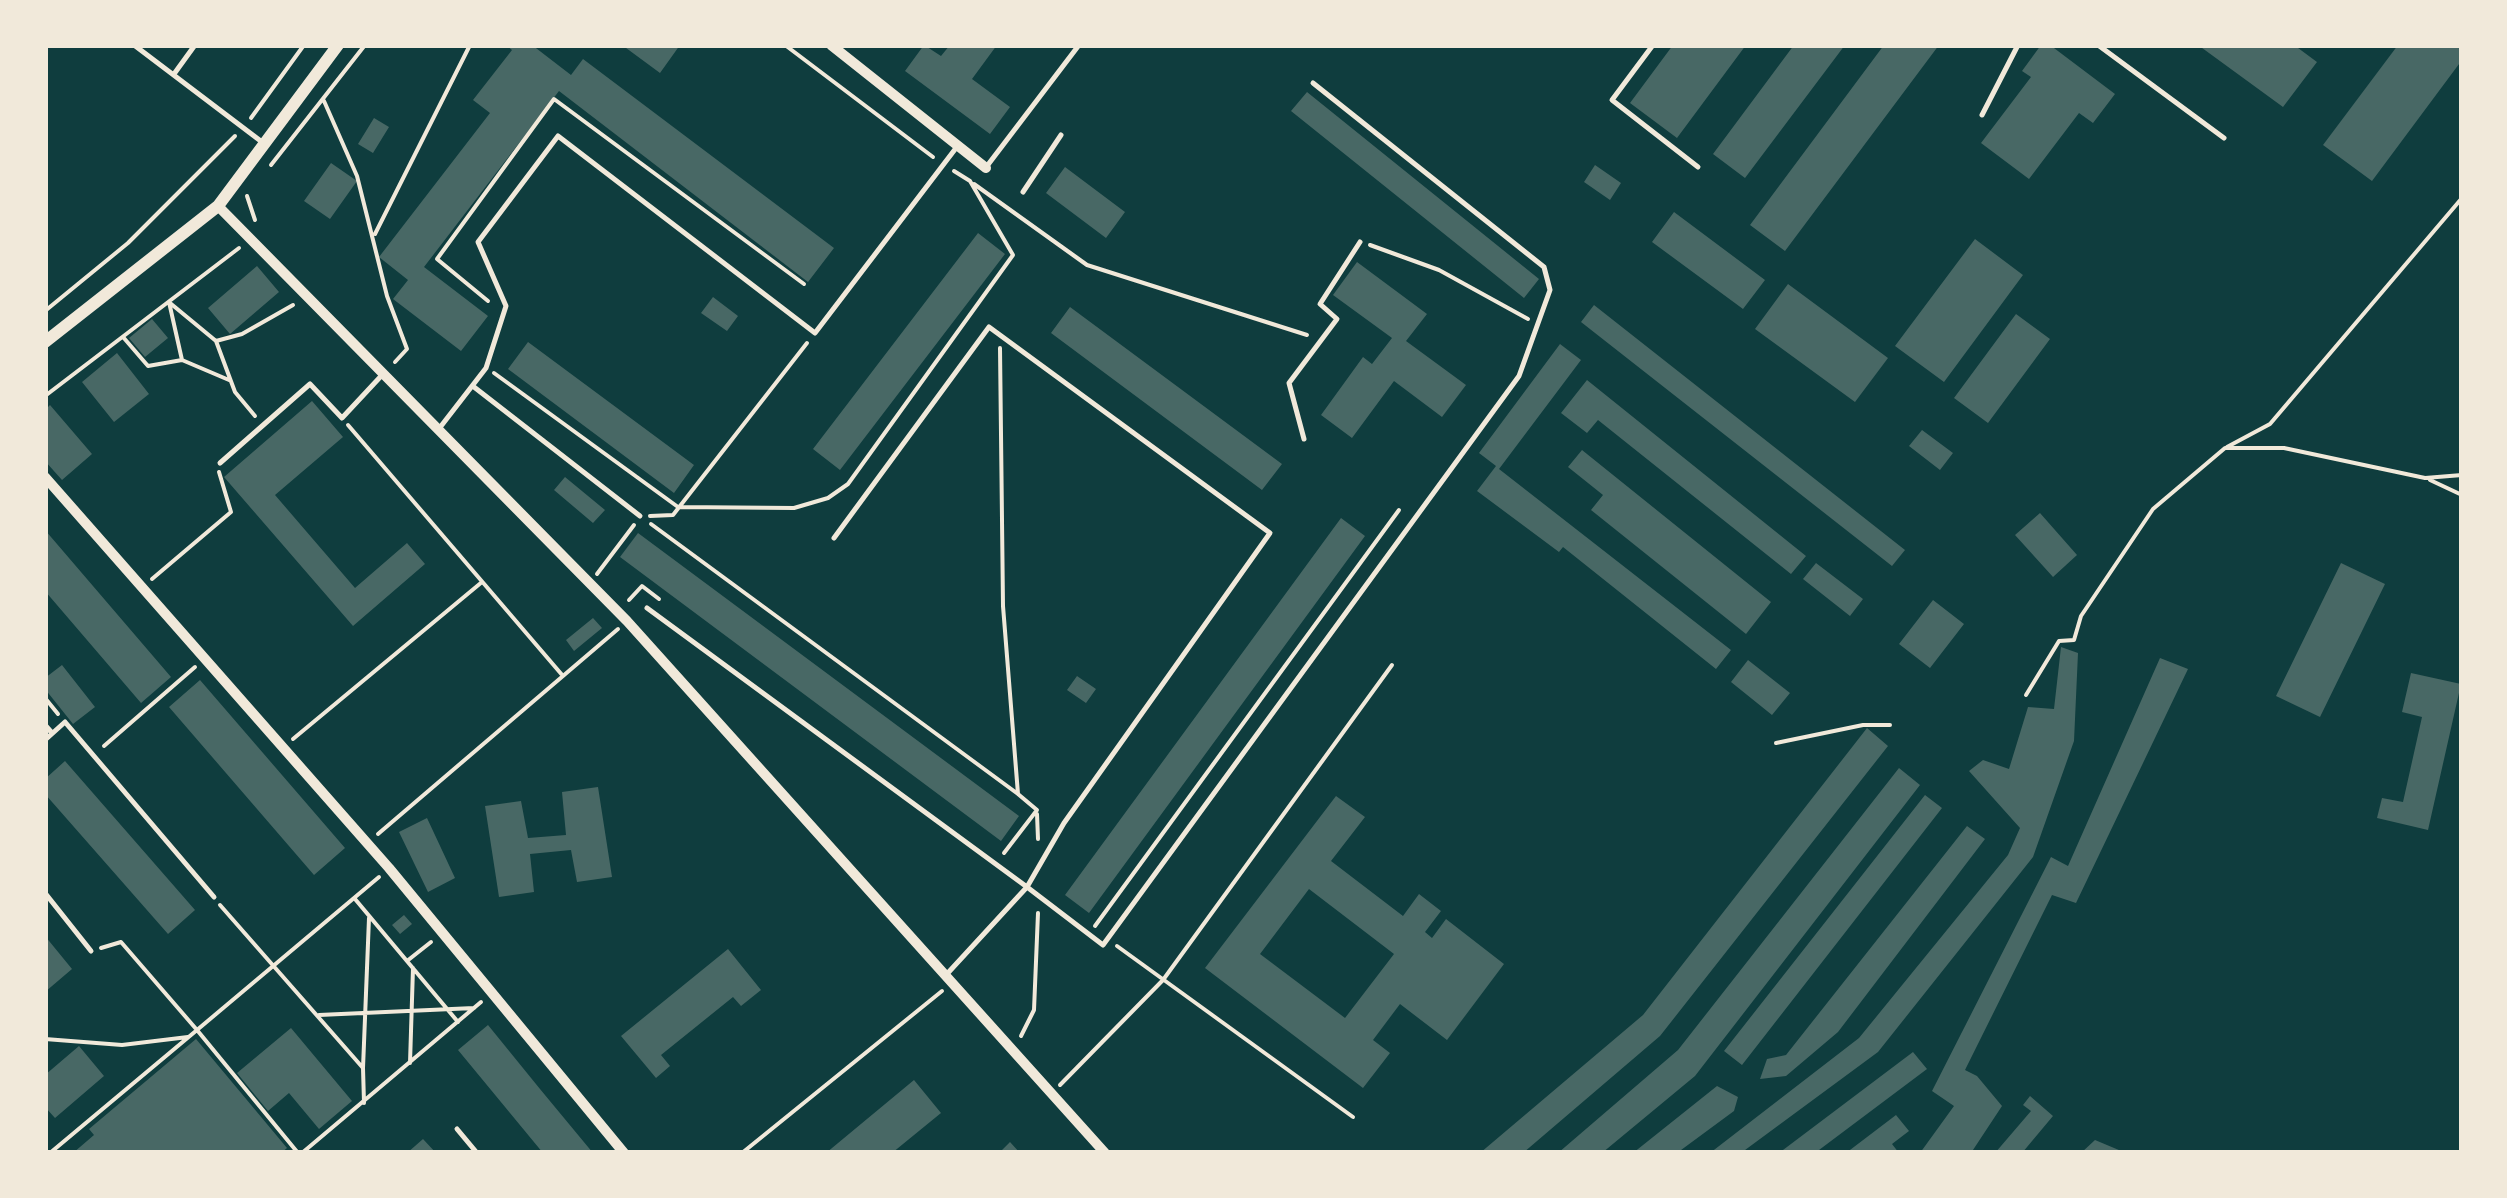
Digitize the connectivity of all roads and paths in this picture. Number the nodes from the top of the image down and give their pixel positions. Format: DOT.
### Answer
graph roads {
  1 [pos="134,45"];
  2 [pos="195,45"];
  3 [pos="304,45"];
  4 [pos="338,45"];
  5 [pos="470,45"];
  6 [pos="786,45"];
  7 [pos="832,45"];
  8 [pos="1078,45"];
  9 [pos="1652,45"];
  10 [pos="2018,45"];
  11 [pos="2098,45"];
  12 [pos="174,74"];
  13 [pos="1312,83"];
  14 [pos="323,99"];
  15 [pos="1982,115"];
  16 [pos="244,126"];
  17 [pos="1061,136"];
  18 [pos="2224,138"];
  19 [pos="264,144"];
  20 [pos="958,146"];
  21 [pos="944,165"];
  22 [pos="1698,167"];
  23 [pos="986,168"];
  24 [pos="970,181"];
  25 [pos="1023,192"];
  26 [pos="2462,198"];
  27 [pos="218,206"];
  28 [pos="374,234"];
  29 [pos="247,242"];
  30 [pos="1360,242"];
  31 [pos="804,284"];
  32 [pos="302,299"];
  33 [pos="169,302"];
  34 [pos="497,308"];
  35 [pos="45,310"];
  36 [pos="1539,325"];
  37 [pos="815,333"];
  38 [pos="1000,335"];
  39 [pos="123,337"];
  40 [pos="1321,340"];
  41 [pos="216,341"];
  42 [pos="45,342"];
  43 [pos="182,360"];
  44 [pos="486,368"];
  45 [pos="384,372"];
  46 [pos="229,380"];
  47 [pos="474,387"];
  48 [pos="45,396"];
  49 [pos="342,418"];
  50 [pos="264,425"];
  51 [pos="438,430"];
  52 [pos="1304,440"];
  53 [pos="2226,448"];
  54 [pos="220,464"];
  55 [pos="2462,476"];
  56 [pos="45,477"];
  57 [pos="2425,478"];
  58 [pos="2462,496"];
  59 [pos="678,508"];
  60 [pos="1399,510"];
  61 [pos="640,516"];
  62 [pos="834,538"];
  63 [pos="597,574"];
  64 [pos="482,582"];
  65 [pos="145,586"];
  66 [pos="626,604"];
  67 [pos="647,608"];
  68 [pos="674,610"];
  69 [pos="627,621"];
  70 [pos="207,657"];
  71 [pos="1392,665"];
  72 [pos="563,676"];
  73 [pos="2026,694"];
  74 [pos="45,698"];
  75 [pos="65,722"];
  76 [pos="45,725"];
  77 [pos="1890,725"];
  78 [pos="52,733"];
  79 [pos="45,740"];
  80 [pos="1776,743"];
  81 [pos="284,747"];
  82 [pos="93,756"];
  83 [pos="1018,794"];
  84 [pos="1037,810"];
  85 [pos="367,844"];
  86 [pos="1003,854"];
  87 [pos="1040,866"];
  88 [pos="389,868"];
  89 [pos="1027,886"];
  90 [pos="45,893"];
  91 [pos="1039,896"];
  92 [pos="214,898"];
  93 [pos="354,898"];
  94 [pos="370,916"];
  95 [pos="1080,917"];
  96 [pos="443,933"];
  97 [pos="92,951"];
  98 [pos="1124,951"];
  99 [pos="407,962"];
  100 [pos="273,966"];
  101 [pos="412,968"];
  102 [pos="938,977"];
  103 [pos="1163,980"];
  104 [pos="944,990"];
  105 [pos="492,992"];
  106 [pos="474,1008"];
  107 [pos="366,1012"];
  108 [pos="316,1015"];
  109 [pos="458,1022"];
  110 [pos="197,1030"];
  111 [pos="188,1037"];
  112 [pos="45,1039"];
  113 [pos="1017,1044"];
  114 [pos="410,1064"];
  115 [pos="364,1068"];
  116 [pos="1057,1088"];
  117 [pos="364,1104"];
  118 [pos="1353,1117"];
  119 [pos="457,1129"];
  120 [pos="50,1153"];
  121 [pos="300,1153"];
  122 [pos="477,1153"];
  123 [pos="624,1153"];
  124 [pos="742,1153"];
  125 [pos="1106,1153"];
  1 -- 12 [label="lane"];
  2 -- 12 [label="lane"];
  3 -- 16 [label="path"];
  4 -- 19 [label="street"];
  5 -- 28 [label="path"];
  6 -- 21 [label="path"];
  7 -- 20 [label="street"];
  8 -- 23 [label="lane"];
  9 -- 22 [label="lane"];
  10 -- 15 [label="lane"];
  11 -- 18 [label="lane"];
  12 -- 16 [label="lane"];
  13 -- 36 [label="lane"];
  14 -- 28 [label="path"];
  16 -- 19 [label="lane"];
  16 -- 35 [label="path"];
  17 -- 25 [label="lane"];
  19 -- 27 [label="street"];
  20 -- 21 [label="lane"];
  20 -- 23 [label="street"];
  21 -- 24 [label="path"];
  21 -- 37 [label="lane"];
  24 -- 40 [label="path"];
  24 -- 59 [label="path"];
  26 -- 53 [label="path"];
  27 -- 42 [label="street"];
  27 -- 45 [label="street"];
  28 -- 45 [label="path"];
  29 -- 33 [label="path"];
  30 -- 36 [label="path"];
  30 -- 40 [label="lane"];
  31 -- 34 [label="path"];
  32 -- 41 [label="path"];
  33 -- 39 [label="path"];
  33 -- 41 [label="path"];
  33 -- 43 [label="path"];
  36 -- 91 [label="lane"];
  37 -- 44 [label="lane"];
  37 -- 59 [label="path"];
  38 -- 62 [label="lane"];
  38 -- 83 [label="path"];
  38 -- 87 [label="lane"];
  39 -- 43 [label="path"];
  39 -- 48 [label="path"];
  40 -- 52 [label="lane"];
  41 -- 46 [label="path"];
  43 -- 46 [label="path"];
  44 -- 47 [label="lane"];
  44 -- 59 [label="path"];
  45 -- 49 [label="lane"];
  45 -- 51 [label="street"];
  46 -- 50 [label="path"];
  47 -- 51 [label="lane"];
  47 -- 61 [label="lane"];
  49 -- 50 [label="lane"];
  49 -- 64 [label="path"];
  50 -- 54 [label="lane"];
  51 -- 69 [label="street"];
  53 -- 57 [label="path"];
  53 -- 73 [label="path"];
  54 -- 65 [label="path"];
  55 -- 57 [label="path"];
  56 -- 65 [label="street"];
  57 -- 58 [label="path"];
  59 -- 61 [label="path"];
  60 -- 95 [label="path"];
  61 -- 63 [label="path"];
  61 -- 83 [label="path"];
  64 -- 72 [label="path"];
  64 -- 81 [label="path"];
  65 -- 70 [label="street"];
  66 -- 68 [label="path"];
  67 -- 89 [label="lane"];
  69 -- 72 [label="path"];
  69 -- 102 [label="street"];
  70 -- 81 [label="street"];
  70 -- 82 [label="path"];
  71 -- 103 [label="path"];
  72 -- 85 [label="path"];
  74 -- 75 [label="path"];
  75 -- 78 [label="lane"];
  75 -- 82 [label="lane"];
  76 -- 78 [label="lane"];
  77 -- 80 [label="path"];
  78 -- 79 [label="lane"];
  81 -- 85 [label="street"];
  82 -- 92 [label="lane"];
  83 -- 84 [label="path"];
  84 -- 86 [label="path"];
  84 -- 87 [label="path"];
  85 -- 88 [label="street"];
  87 -- 89 [label="lane"];
  88 -- 93 [label="path"];
  88 -- 96 [label="street"];
  89 -- 91 [label="lane"];
  89 -- 102 [label="lane"];
  90 -- 97 [label="lane"];
  91 -- 113 [label="path"];
  92 -- 100 [label="path"];
  93 -- 94 [label="path"];
  93 -- 100 [label="path"];
  94 -- 99 [label="path"];
  94 -- 107 [label="path"];
  96 -- 99 [label="path"];
  96 -- 105 [label="street"];
  97 -- 110 [label="path"];
  98 -- 103 [label="path"];
  99 -- 101 [label="path"];
  100 -- 108 [label="path"];
  100 -- 110 [label="path"];
  101 -- 109 [label="path"];
  101 -- 114 [label="path"];
  102 -- 104 [label="path"];
  102 -- 104 [label="path"];
  102 -- 125 [label="street"];
  103 -- 116 [label="path"];
  103 -- 118 [label="path"];
  104 -- 124 [label="path"];
  105 -- 106 [label="path"];
  105 -- 123 [label="street"];
  106 -- 107 [label="path"];
  106 -- 109 [label="path"];
  107 -- 108 [label="path"];
  107 -- 115 [label="path"];
  108 -- 115 [label="path"];
  109 -- 114 [label="path"];
  110 -- 111 [label="path"];
  110 -- 121 [label="path"];
  111 -- 112 [label="path"];
  111 -- 120 [label="path"];
  114 -- 117 [label="path"];
  115 -- 117 [label="path"];
  117 -- 121 [label="path"];
  119 -- 122 [label="lane"];
}
